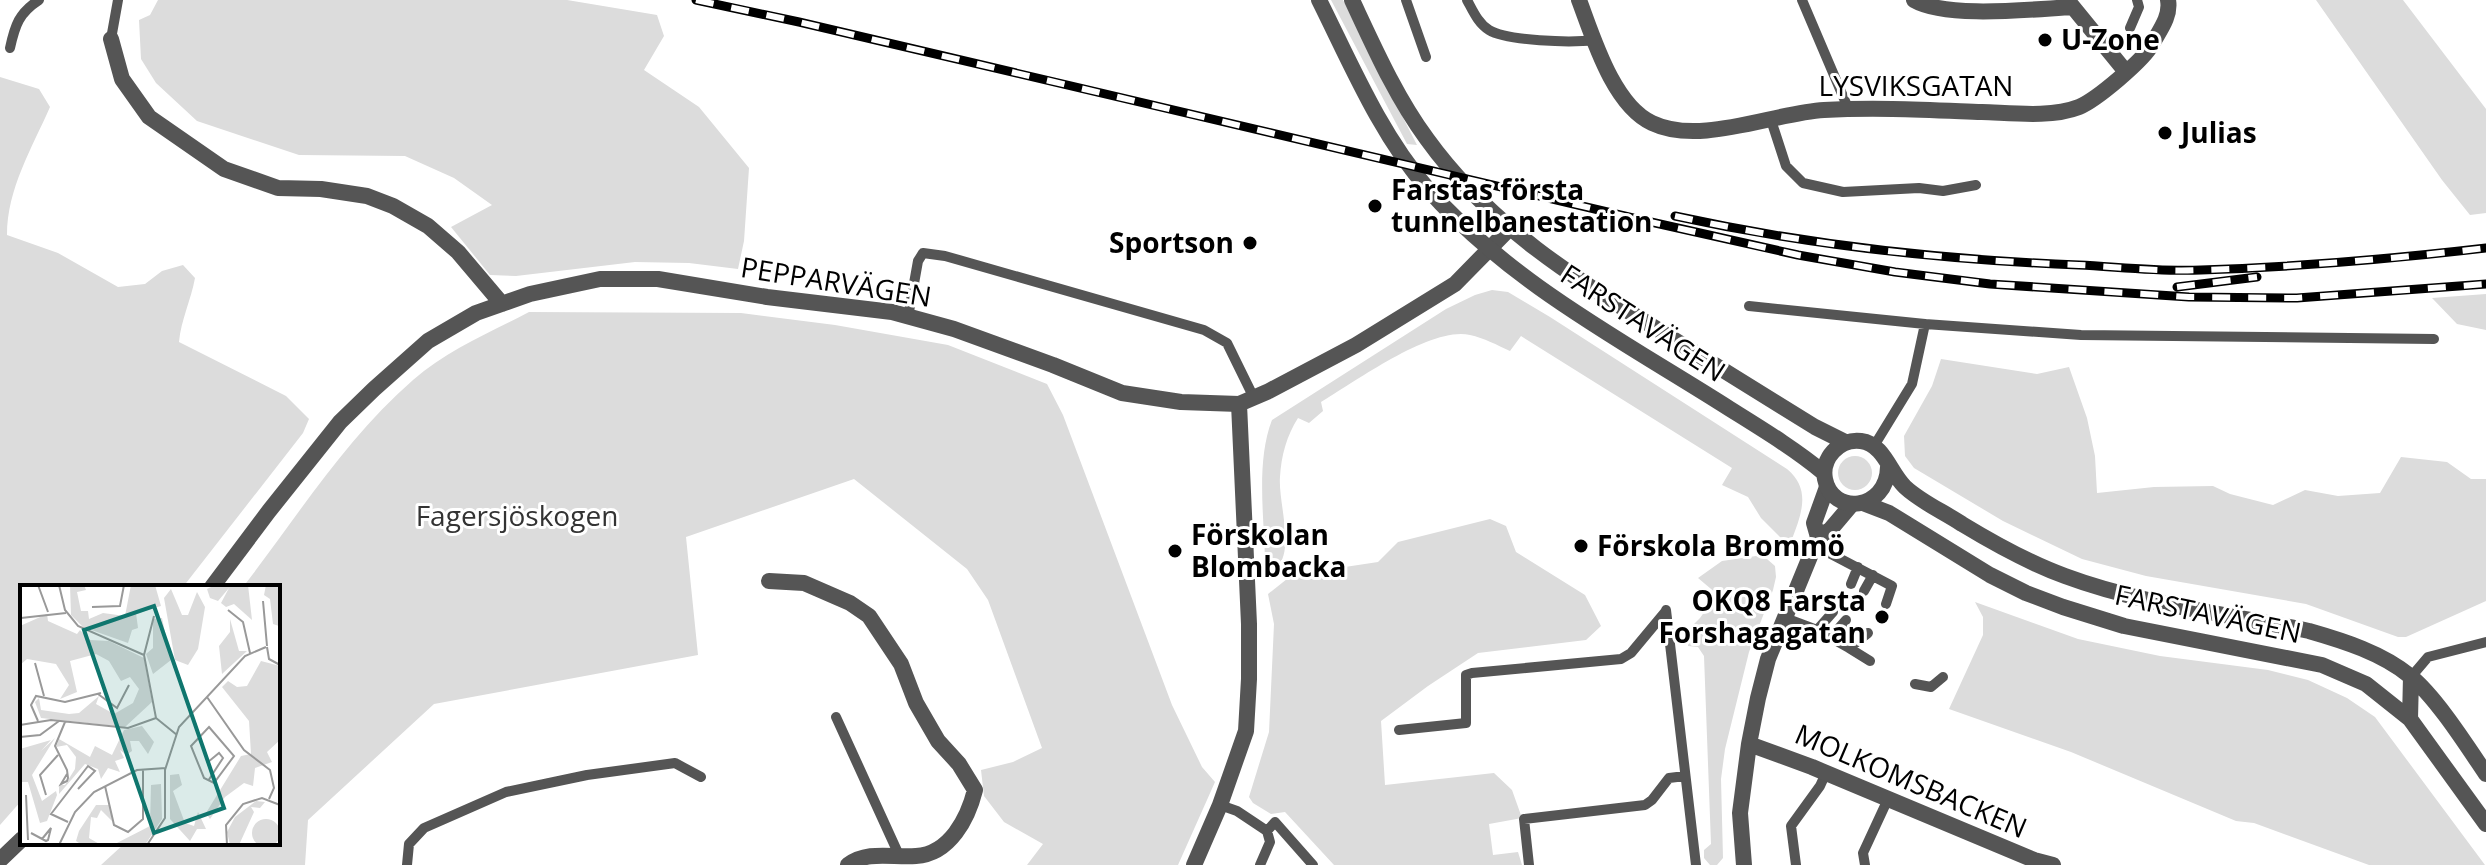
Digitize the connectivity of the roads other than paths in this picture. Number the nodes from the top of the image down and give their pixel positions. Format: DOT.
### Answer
graph roads {
  1 [pos="39,0"];
  2 [pos="118,0"];
  3 [pos="1319,0"];
  4 [pos="1352,0"];
  5 [pos="1406,0"];
  6 [pos="1467,0"];
  7 [pos="1579,0"];
  8 [pos="1802,0"];
  9 [pos="1914,0"];
  10 [pos="2137,0"];
  11 [pos="2168,0"];
  12 [pos="2070,4"];
  13 [pos="2130,28"];
  14 [pos="111,39"];
  15 [pos="1594,40"];
  16 [pos="10,48"];
  17 [pos="1426,57"];
  18 [pos="2126,72"];
  19 [pos="1848,108"];
  20 [pos="1771,120"];
  21 [pos="1976,185"];
  22 [pos="1509,229"];
  23 [pos="1489,250"];
  24 [pos="502,304"];
  25 [pos="1749,306"];
  26 [pos="908,317"];
  27 [pos="1925,324"];
  28 [pos="2434,339"];
  29 [pos="1246,401"];
  30 [pos="1845,442"];
  31 [pos="1874,446"];
  32 [pos="1888,467"];
  33 [pos="1826,480"];
  34 [pos="1858,504"];
  35 [pos="1816,541"];
  36 [pos="1858,567"];
  37 [pos="1873,575"];
  38 [pos="769,581"];
  39 [pos="1851,584"];
  40 [pos="214,585"];
  41 [pos="1864,591"];
  42 [pos="1886,604"];
  43 [pos="1833,612"];
  44 [pos="1785,618"];
  45 [pos="1846,620"];
  46 [pos="1817,630"];
  47 [pos="1868,633"];
  48 [pos="1831,637"];
  49 [pos="2486,642"];
  50 [pos="1849,648"];
  51 [pos="1870,661"];
  52 [pos="1943,677"];
  53 [pos="2411,677"];
  54 [pos="1915,684"];
  55 [pos="836,717"];
  56 [pos="2410,719"];
  57 [pos="1399,730"];
  58 [pos="1749,744"];
  59 [pos="1826,773"];
  60 [pos="2486,774"];
  61 [pos="1685,776"];
  62 [pos="701,777"];
  63 [pos="1888,799"];
  64 [pos="1220,805"];
  65 [pos="2486,824"];
  66 [pos="1267,831"];
  67 [pos="20,841"];
  68 [pos="899,855"];
  69 [pos="0,860"];
  70 [pos="407,865"];
  71 [pos="848,865"];
  72 [pos="1194,865"];
  73 [pos="1260,865"];
  74 [pos="1313,865"];
  75 [pos="1529,865"];
  76 [pos="1696,865"];
  77 [pos="1744,865"];
  78 [pos="1796,865"];
  79 [pos="1865,865"];
  80 [pos="2053,865"];
  1 -- 16 [label="lane"];
  2 -- 14 [label="lane"];
  3 -- 23 [label="street, FARSTAVÄGEN"];
  4 -- 22 [label="street, FARSTAVÄGEN"];
  5 -- 17 [label="lane"];
  6 -- 15 [label="lane"];
  7 -- 15 [label="street, LYSVIKSGATAN"];
  8 -- 19 [label="lane"];
  9 -- 12 [label="street"];
  10 -- 13 [label="lane"];
  11 -- 18 [label="street, LYSVIKSGATAN"];
  12 -- 18 [label="street"];
  14 -- 24 [label="street"];
  15 -- 20 [label="street, LYSVIKSGATAN"];
  18 -- 19 [label="street, LYSVIKSGATAN"];
  19 -- 20 [label="street, LYSVIKSGATAN"];
  20 -- 21 [label="lane"];
  22 -- 23 [label="street, PEPPARVÄGEN"];
  22 -- 30 [label="street, FARSTAVÄGEN"];
  23 -- 29 [label="street, PEPPARVÄGEN"];
  23 -- 33 [label="street, FARSTAVÄGEN"];
  24 -- 26 [label="street, PEPPARVÄGEN"];
  24 -- 40 [label="street, PEPPARVÄGEN"];
  25 -- 27 [label="lane"];
  26 -- 29 [label="street, PEPPARVÄGEN"];
  26 -- 29 [label="lane"];
  27 -- 28 [label="lane"];
  27 -- 31 [label="lane"];
  29 -- 64 [label="street"];
  30 -- 31 [label="street, FARSTAVÄGEN"];
  30 -- 33 [label="street"];
  31 -- 32 [label="street, FARSTAVÄGEN"];
  32 -- 34 [label="street"];
  32 -- 53 [label="street, FARSTAVÄGEN"];
  33 -- 34 [label="street, FARSTAVÄGEN"];
  33 -- 35 [label="street"];
  34 -- 35 [label="street"];
  34 -- 56 [label="street, FARSTAVÄGEN"];
  35 -- 36 [label="lane"];
  35 -- 44 [label="street"];
  36 -- 37 [label="lane"];
  36 -- 39 [label="lane"];
  37 -- 41 [label="lane"];
  37 -- 42 [label="lane"];
  38 -- 68 [label="street"];
  43 -- 46 [label="lane"];
  44 -- 46 [label="lane"];
  44 -- 58 [label="street"];
  45 -- 48 [label="lane"];
  46 -- 48 [label="lane"];
  47 -- 50 [label="lane"];
  48 -- 50 [label="lane"];
  49 -- 53 [label="lane"];
  50 -- 51 [label="lane"];
  52 -- 54 [label="lane"];
  53 -- 56 [label="street"];
  53 -- 60 [label="street, FARSTAVÄGEN"];
  55 -- 68 [label="lane"];
  56 -- 65 [label="street, FARSTAVÄGEN"];
  57 -- 61 [label="lane"];
  58 -- 59 [label="street, MOLKOMSBACKEN"];
  58 -- 77 [label="street"];
  59 -- 63 [label="street, MOLKOMSBACKEN"];
  59 -- 78 [label="lane"];
  61 -- 75 [label="lane"];
  61 -- 76 [label="lane"];
  62 -- 70 [label="lane"];
  63 -- 79 [label="lane"];
  63 -- 80 [label="street, MOLKOMSBACKEN"];
  64 -- 66 [label="lane"];
  64 -- 72 [label="street"];
  66 -- 73 [label="lane"];
  66 -- 74 [label="lane"];
  67 -- 69 [label="street"];
  68 -- 71 [label="street"];
}
